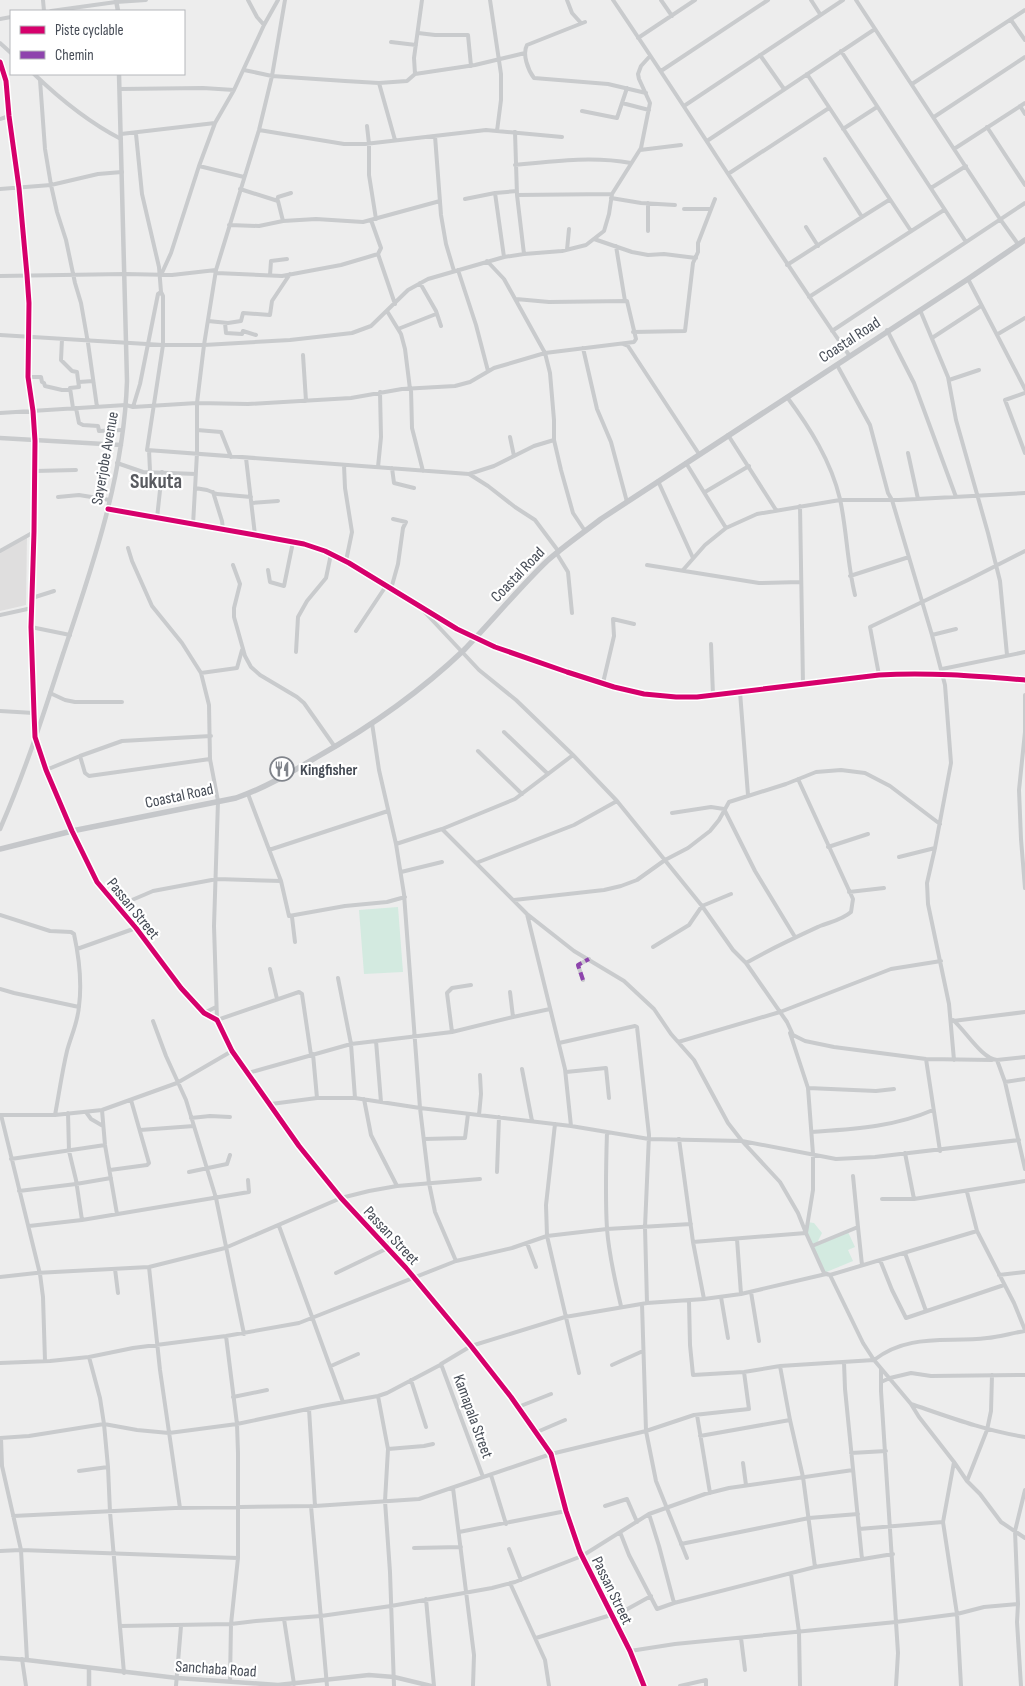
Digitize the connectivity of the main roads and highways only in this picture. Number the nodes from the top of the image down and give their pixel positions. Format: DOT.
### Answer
graph roads {
  1 [pos="1025,240"];
  2 [pos="0,849"];
  1 -- 2 [label="main road, Coastal Road"];
}
